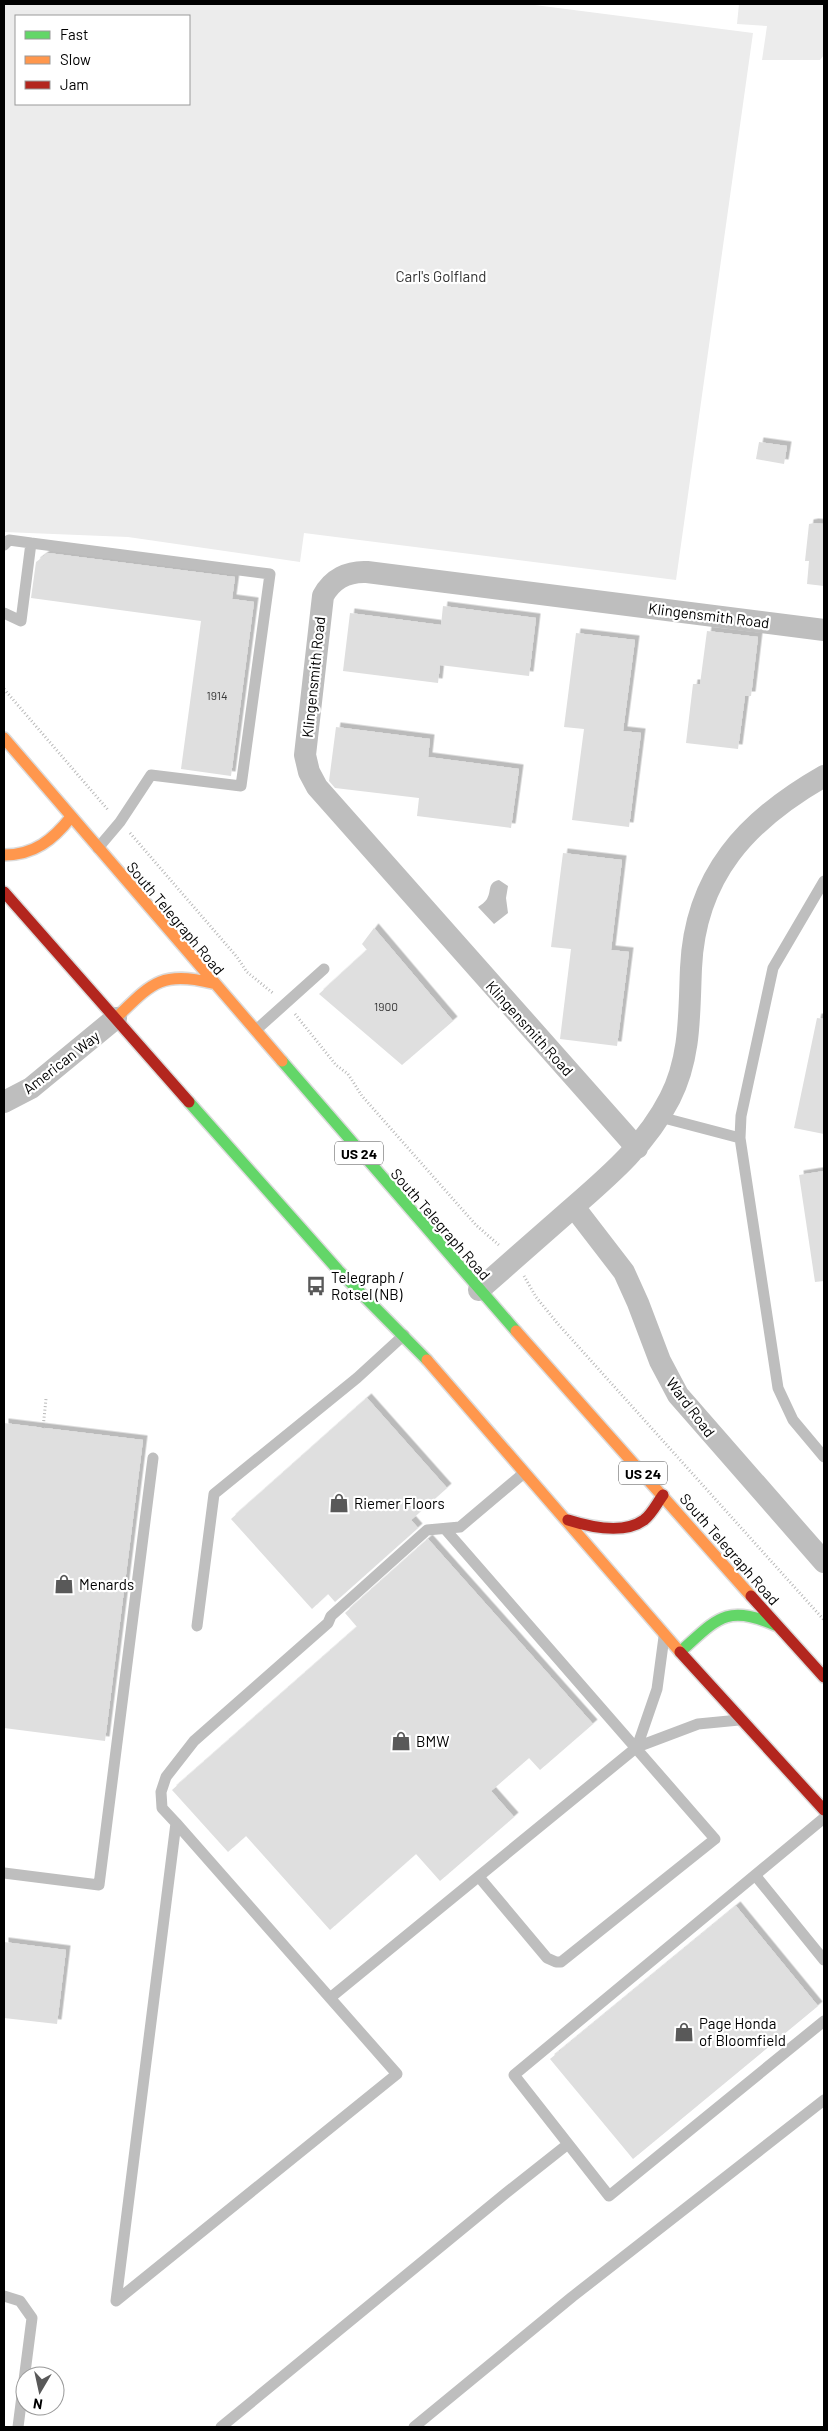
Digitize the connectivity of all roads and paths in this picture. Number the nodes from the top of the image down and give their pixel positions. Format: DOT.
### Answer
graph roads {
  1 [pos="31,543"];
  2 [pos="4,545"];
  3 [pos="4,613"];
  4 [pos="824,630"];
  5 [pos="4,690"];
  6 [pos="4,738"];
  7 [pos="824,776"];
  8 [pos="106,809"];
  9 [pos="72,817"];
  10 [pos="134,838"];
  11 [pos="98,848"];
  12 [pos="4,855"];
  13 [pos="824,881"];
  14 [pos="4,892"];
  15 [pos="324,969"];
  16 [pos="212,983"];
  17 [pos="271,992"];
  18 [pos="295,1014"];
  19 [pos="116,1018"];
  20 [pos="254,1031"];
  21 [pos="4,1102"];
  22 [pos="660,1117"];
  23 [pos="740,1138"];
  24 [pos="637,1148"];
  25 [pos="574,1207"];
  26 [pos="498,1244"];
  27 [pos="529,1282"];
  28 [pos="478,1290"];
  29 [pos="404,1335"];
  30 [pos="46,1399"];
  31 [pos="43,1428"];
  32 [pos="824,1457"];
  33 [pos="152,1458"];
  34 [pos="526,1472"];
  35 [pos="663,1495"];
  36 [pos="568,1520"];
  37 [pos="444,1529"];
  38 [pos="824,1562"];
  39 [pos="824,1620"];
  40 [pos="197,1626"];
  41 [pos="777,1626"];
  42 [pos="664,1633"];
  43 [pos="680,1652"];
  44 [pos="824,1677"];
  45 [pos="743,1720"];
  46 [pos="637,1747"];
  47 [pos="824,1810"];
  48 [pos="824,1818"];
  49 [pos="176,1822"];
  50 [pos="4,1873"];
  51 [pos="755,1874"];
  52 [pos="479,1877"];
  53 [pos="824,1960"];
  54 [pos="330,1998"];
  55 [pos="824,2021"];
  56 [pos="824,2100"];
  57 [pos="568,2144"];
  58 [pos="4,2296"];
  59 [pos="18,2427"];
  60 [pos="221,2427"];
  61 [pos="414,2427"];
  1 -- 2 [label="lane"];
  1 -- 3 [label="lane"];
  1 -- 11 [label="lane"];
  4 -- 24 [label="street, Klingensmith Road"];
  5 -- 8 [label="path"];
  6 -- 9 [label="highway, South Telegraph Road / US 24"];
  7 -- 22 [label="street"];
  9 -- 11 [label="highway, South Telegraph Road / US 24"];
  9 -- 12 [label="highway"];
  10 -- 17 [label="path"];
  11 -- 16 [label="highway, South Telegraph Road / US 24"];
  13 -- 23 [label="lane"];
  14 -- 19 [label="highway"];
  15 -- 20 [label="lane"];
  16 -- 19 [label="highway"];
  16 -- 20 [label="highway, South Telegraph Road / US 24"];
  18 -- 26 [label="path"];
  19 -- 21 [label="street, American Way"];
  19 -- 29 [label="highway"];
  20 -- 28 [label="highway, South Telegraph Road / US 24"];
  22 -- 23 [label="lane"];
  22 -- 24 [label="street"];
  23 -- 32 [label="lane"];
  24 -- 25 [label="street"];
  25 -- 28 [label="street"];
  25 -- 38 [label="street, Ward Road"];
  27 -- 39 [label="path"];
  28 -- 35 [label="highway, South Telegraph Road / US 24"];
  29 -- 34 [label="highway"];
  29 -- 40 [label="lane"];
  30 -- 31 [label="path"];
  33 -- 50 [label="lane"];
  34 -- 36 [label="highway"];
  34 -- 37 [label="lane"];
  35 -- 36 [label="highway"];
  35 -- 41 [label="highway, South Telegraph Road / US 24"];
  36 -- 42 [label="highway"];
  37 -- 46 [label="lane"];
  37 -- 49 [label="lane"];
  41 -- 43 [label="highway"];
  41 -- 44 [label="highway, South Telegraph Road / US 24"];
  42 -- 43 [label="highway"];
  42 -- 46 [label="lane"];
  43 -- 45 [label="highway"];
  45 -- 46 [label="lane"];
  45 -- 47 [label="highway"];
  46 -- 52 [label="lane"];
  46 -- 52 [label="lane"];
  48 -- 51 [label="lane"];
  49 -- 54 [label="lane"];
  49 -- 54 [label="lane"];
  51 -- 53 [label="lane"];
  51 -- 57 [label="lane"];
  52 -- 54 [label="lane"];
  55 -- 57 [label="lane"];
  56 -- 61 [label="lane"];
  57 -- 60 [label="lane"];
  58 -- 59 [label="lane"];
}
